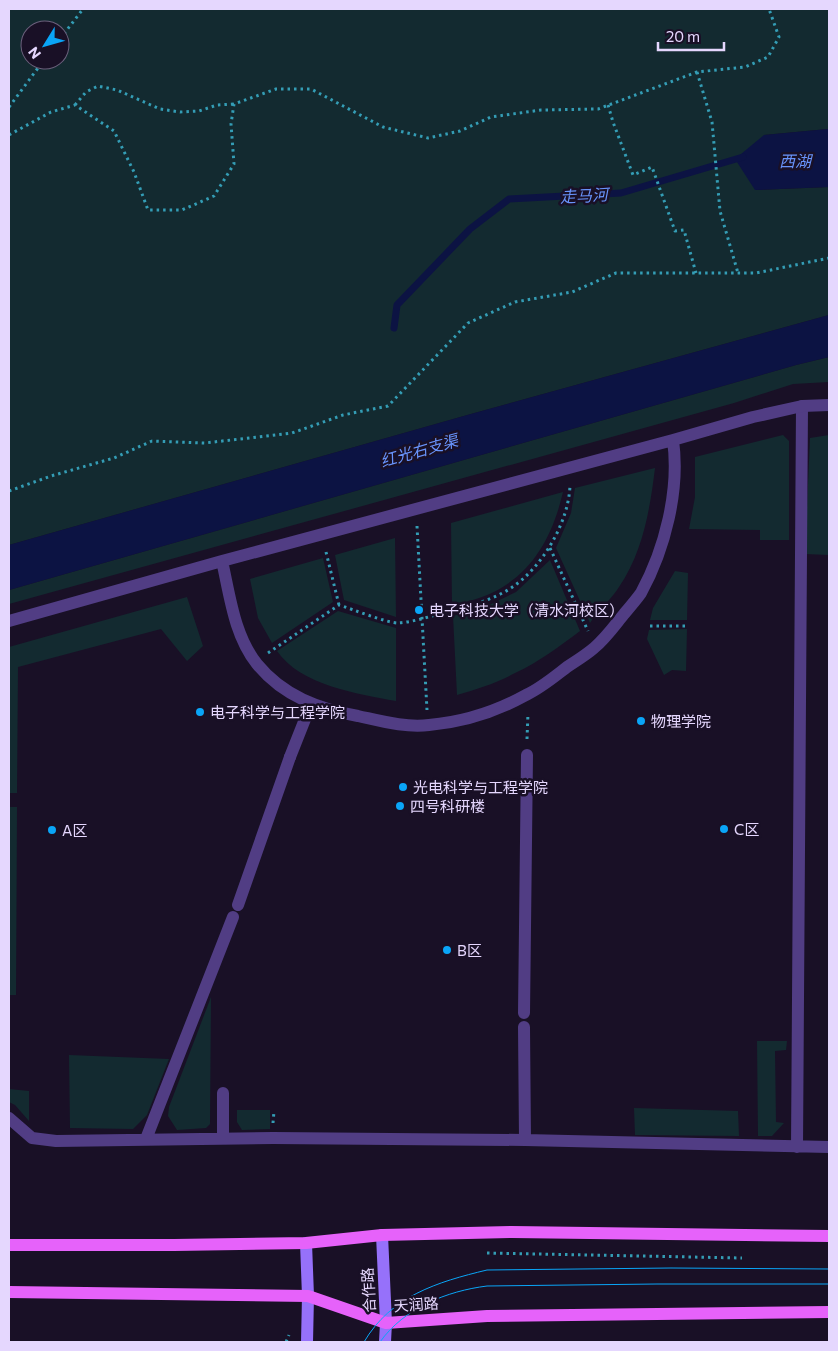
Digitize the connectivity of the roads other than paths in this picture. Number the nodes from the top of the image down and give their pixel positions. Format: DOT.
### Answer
graph roads {
  1 [pos="829,404"];
  2 [pos="802,406"];
  3 [pos="673,440"];
  4 [pos="222,561"];
  5 [pos="9,621"];
  6 [pos="311,704"];
  7 [pos="527,755"];
  8 [pos="524,1014"];
  9 [pos="524,1027"];
  10 [pos="223,1092"];
  11 [pos="9,1118"];
  12 [pos="224,1138"];
  13 [pos="146,1139"];
  14 [pos="525,1140"];
  15 [pos="797,1147"];
  16 [pos="829,1147"];
  17 [pos="382,1235"];
  18 [pos="829,1236"];
  19 [pos="306,1243"];
  20 [pos="9,1245"];
  21 [pos="9,1292"];
  22 [pos="308,1296"];
  23 [pos="829,1312"];
  24 [pos="386,1323"];
  25 [pos="307,1342"];
  26 [pos="385,1342"];
  1 -- 2 [label="street"];
  2 -- 3 [label="street"];
  2 -- 15 [label="street"];
  3 -- 4 [label="street"];
  3 -- 6 [label="street"];
  4 -- 5 [label="street"];
  4 -- 6 [label="street"];
  6 -- 13 [label="street"];
  7 -- 8 [label="street"];
  9 -- 14 [label="street"];
  10 -- 12 [label="street"];
  11 -- 13 [label="street"];
  12 -- 13 [label="street"];
  12 -- 14 [label="street"];
  14 -- 15 [label="street"];
  15 -- 16 [label="street"];
  17 -- 18 [label="main road"];
  17 -- 19 [label="main road"];
  17 -- 24 [label="main road, 合作路"];
  19 -- 20 [label="main road"];
  19 -- 22 [label="main road"];
  21 -- 22 [label="main road, 天润路"];
  22 -- 24 [label="main road, 天润路"];
  22 -- 25 [label="main road"];
  23 -- 24 [label="main road, 天润路"];
  24 -- 26 [label="main road, 合作路"];
}
